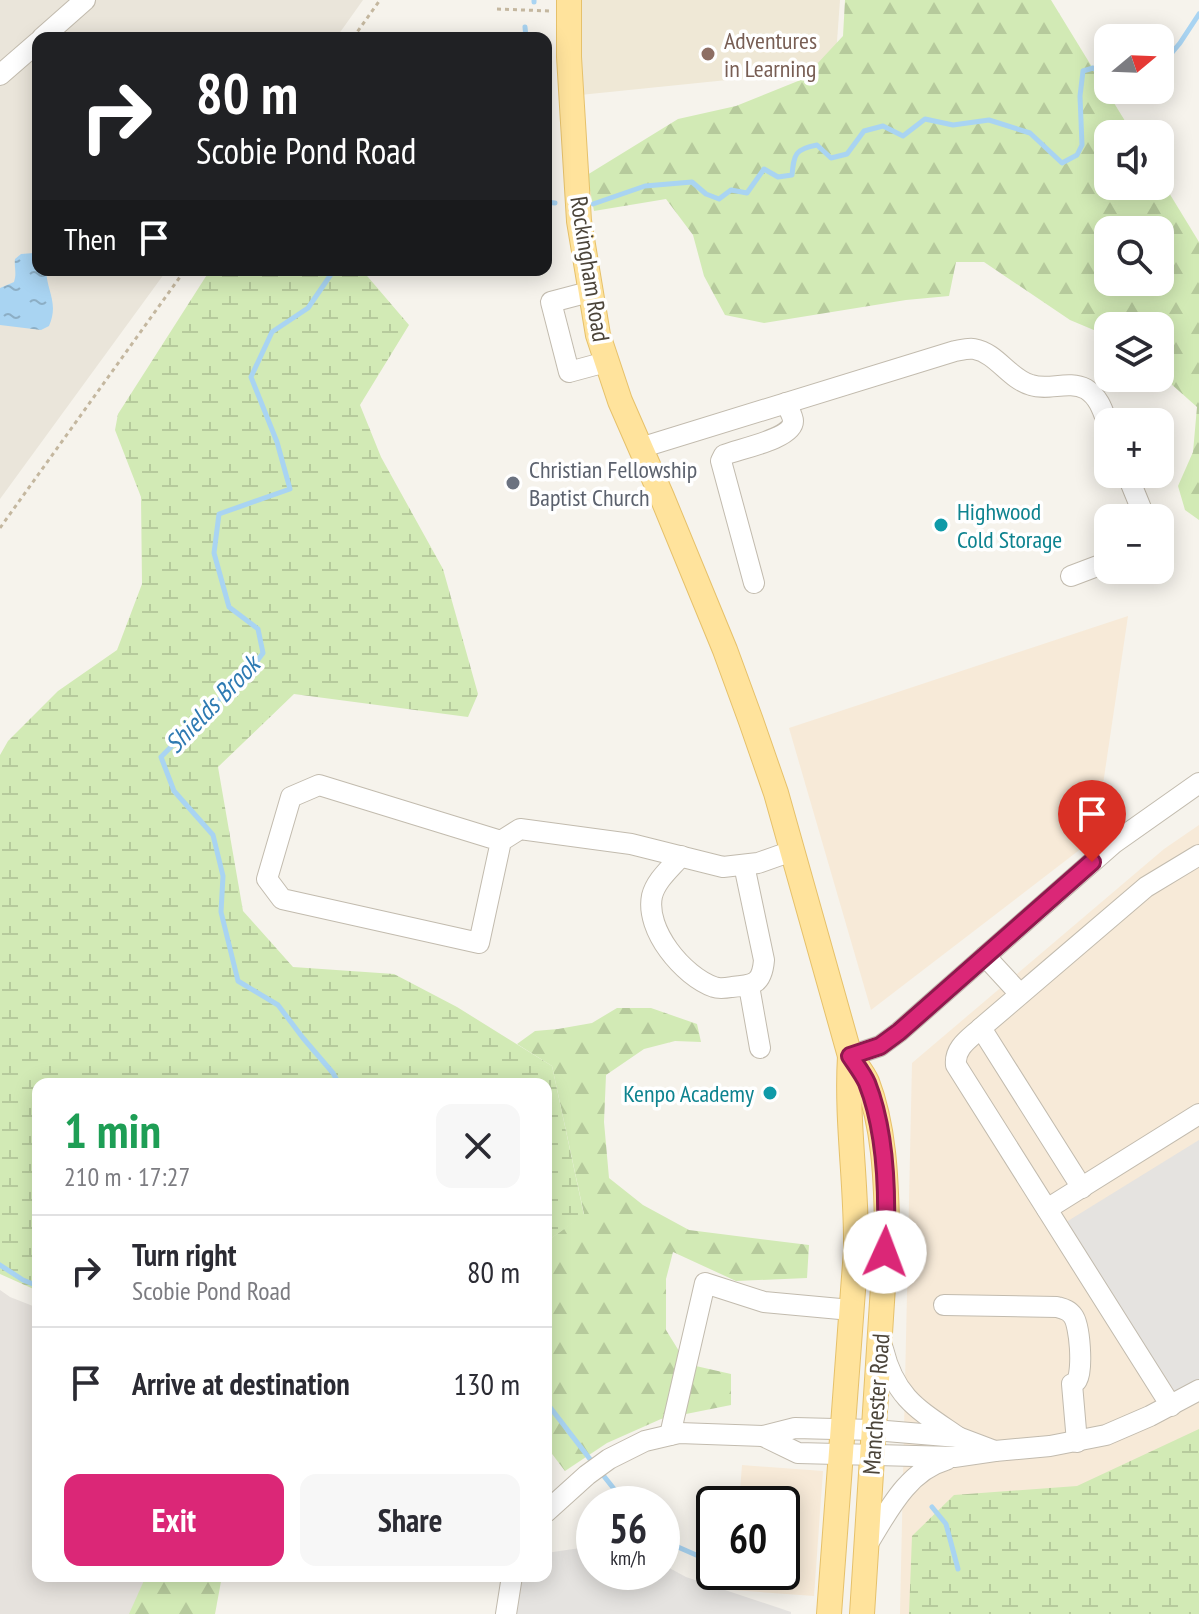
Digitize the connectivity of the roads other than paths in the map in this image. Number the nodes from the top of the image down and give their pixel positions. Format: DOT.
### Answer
graph roads {
  1 [pos="85,0"];
  2 [pos="569,6"];
  3 [pos="49,32"];
  4 [pos="32,47"];
  5 [pos="0,75"];
  6 [pos="589,292"];
  7 [pos="606,362"];
  8 [pos="786,403"];
  9 [pos="1101,408"];
  10 [pos="640,448"];
  11 [pos="1094,567"];
  12 [pos="1071,576"];
  13 [pos="754,583"];
  14 [pos="1199,783"];
  15 [pos="776,793"];
  16 [pos="501,841"];
  17 [pos="792,851"];
  18 [pos="1199,855"];
  19 [pos="681,856"];
  20 [pos="744,865"];
  21 [pos="985,956"];
  22 [pos="749,986"];
  23 [pos="1020,994"];
  24 [pos="981,1028"];
  25 [pos="760,1048"];
  26 [pos="850,1056"];
  27 [pos="1199,1114"];
  28 [pos="1082,1188"];
  29 [pos="1047,1209"];
  30 [pos="944,1305"];
  31 [pos="851,1310"];
  32 [pos="880,1336"];
  33 [pos="1199,1390"];
  34 [pos="1171,1406"];
  35 [pos="842,1429"];
  36 [pos="874,1430"];
  37 [pos="670,1435"];
  38 [pos="763,1436"];
  39 [pos="958,1437"];
  40 [pos="1077,1442"];
  41 [pos="995,1451"];
  42 [pos="840,1454"];
  43 [pos="873,1455"];
  44 [pos="954,1457"];
  45 [pos="552,1507"];
  46 [pos="865,1549"];
  47 [pos="511,1582"];
  48 [pos="506,1614"];
  49 [pos="829,1614"];
  50 [pos="862,1614"];
  1 -- 3 [label="street"];
  2 -- 6 [label="main road, Rockingham Road"];
  4 -- 5 [label="street"];
  6 -- 7 [label="main road, Rockingham Road"];
  6 -- 7 [label="street"];
  7 -- 10 [label="main road, Rockingham Road"];
  8 -- 9 [label="street"];
  8 -- 10 [label="street"];
  8 -- 13 [label="street"];
  10 -- 15 [label="main road, Rockingham Road"];
  11 -- 12 [label="street"];
  14 -- 21 [label="street"];
  15 -- 17 [label="main road, Manchester Road"];
  16 -- 16 [label="street"];
  16 -- 19 [label="street"];
  17 -- 20 [label="street"];
  17 -- 26 [label="main road, Manchester Road"];
  18 -- 23 [label="street"];
  19 -- 20 [label="street"];
  19 -- 22 [label="street"];
  20 -- 22 [label="street"];
  21 -- 23 [label="street"];
  21 -- 26 [label="street"];
  22 -- 25 [label="street"];
  23 -- 24 [label="street"];
  24 -- 28 [label="street"];
  24 -- 29 [label="street"];
  26 -- 31 [label="main road, Manchester Road"];
  26 -- 32 [label="main road, Manchester Road"];
  27 -- 28 [label="street"];
  28 -- 29 [label="street"];
  29 -- 34 [label="street"];
  30 -- 40 [label="street"];
  31 -- 35 [label="main road, Manchester Road"];
  31 -- 37 [label="street"];
  32 -- 36 [label="main road, Manchester Road"];
  32 -- 39 [label="street"];
  33 -- 34 [label="street"];
  34 -- 40 [label="street"];
  35 -- 36 [label="street"];
  35 -- 38 [label="street"];
  35 -- 42 [label="main road, Manchester Road"];
  36 -- 39 [label="street"];
  36 -- 43 [label="main road, Manchester Road"];
  37 -- 38 [label="street"];
  37 -- 45 [label="street"];
  38 -- 42 [label="street"];
  39 -- 41 [label="street"];
  40 -- 41 [label="street"];
  41 -- 44 [label="street"];
  42 -- 43 [label="street"];
  42 -- 49 [label="main road, Manchester Road"];
  43 -- 44 [label="street"];
  43 -- 46 [label="main road, Manchester Road"];
  44 -- 46 [label="street"];
  46 -- 50 [label="main road, Manchester Road"];
  47 -- 48 [label="street"];
}
